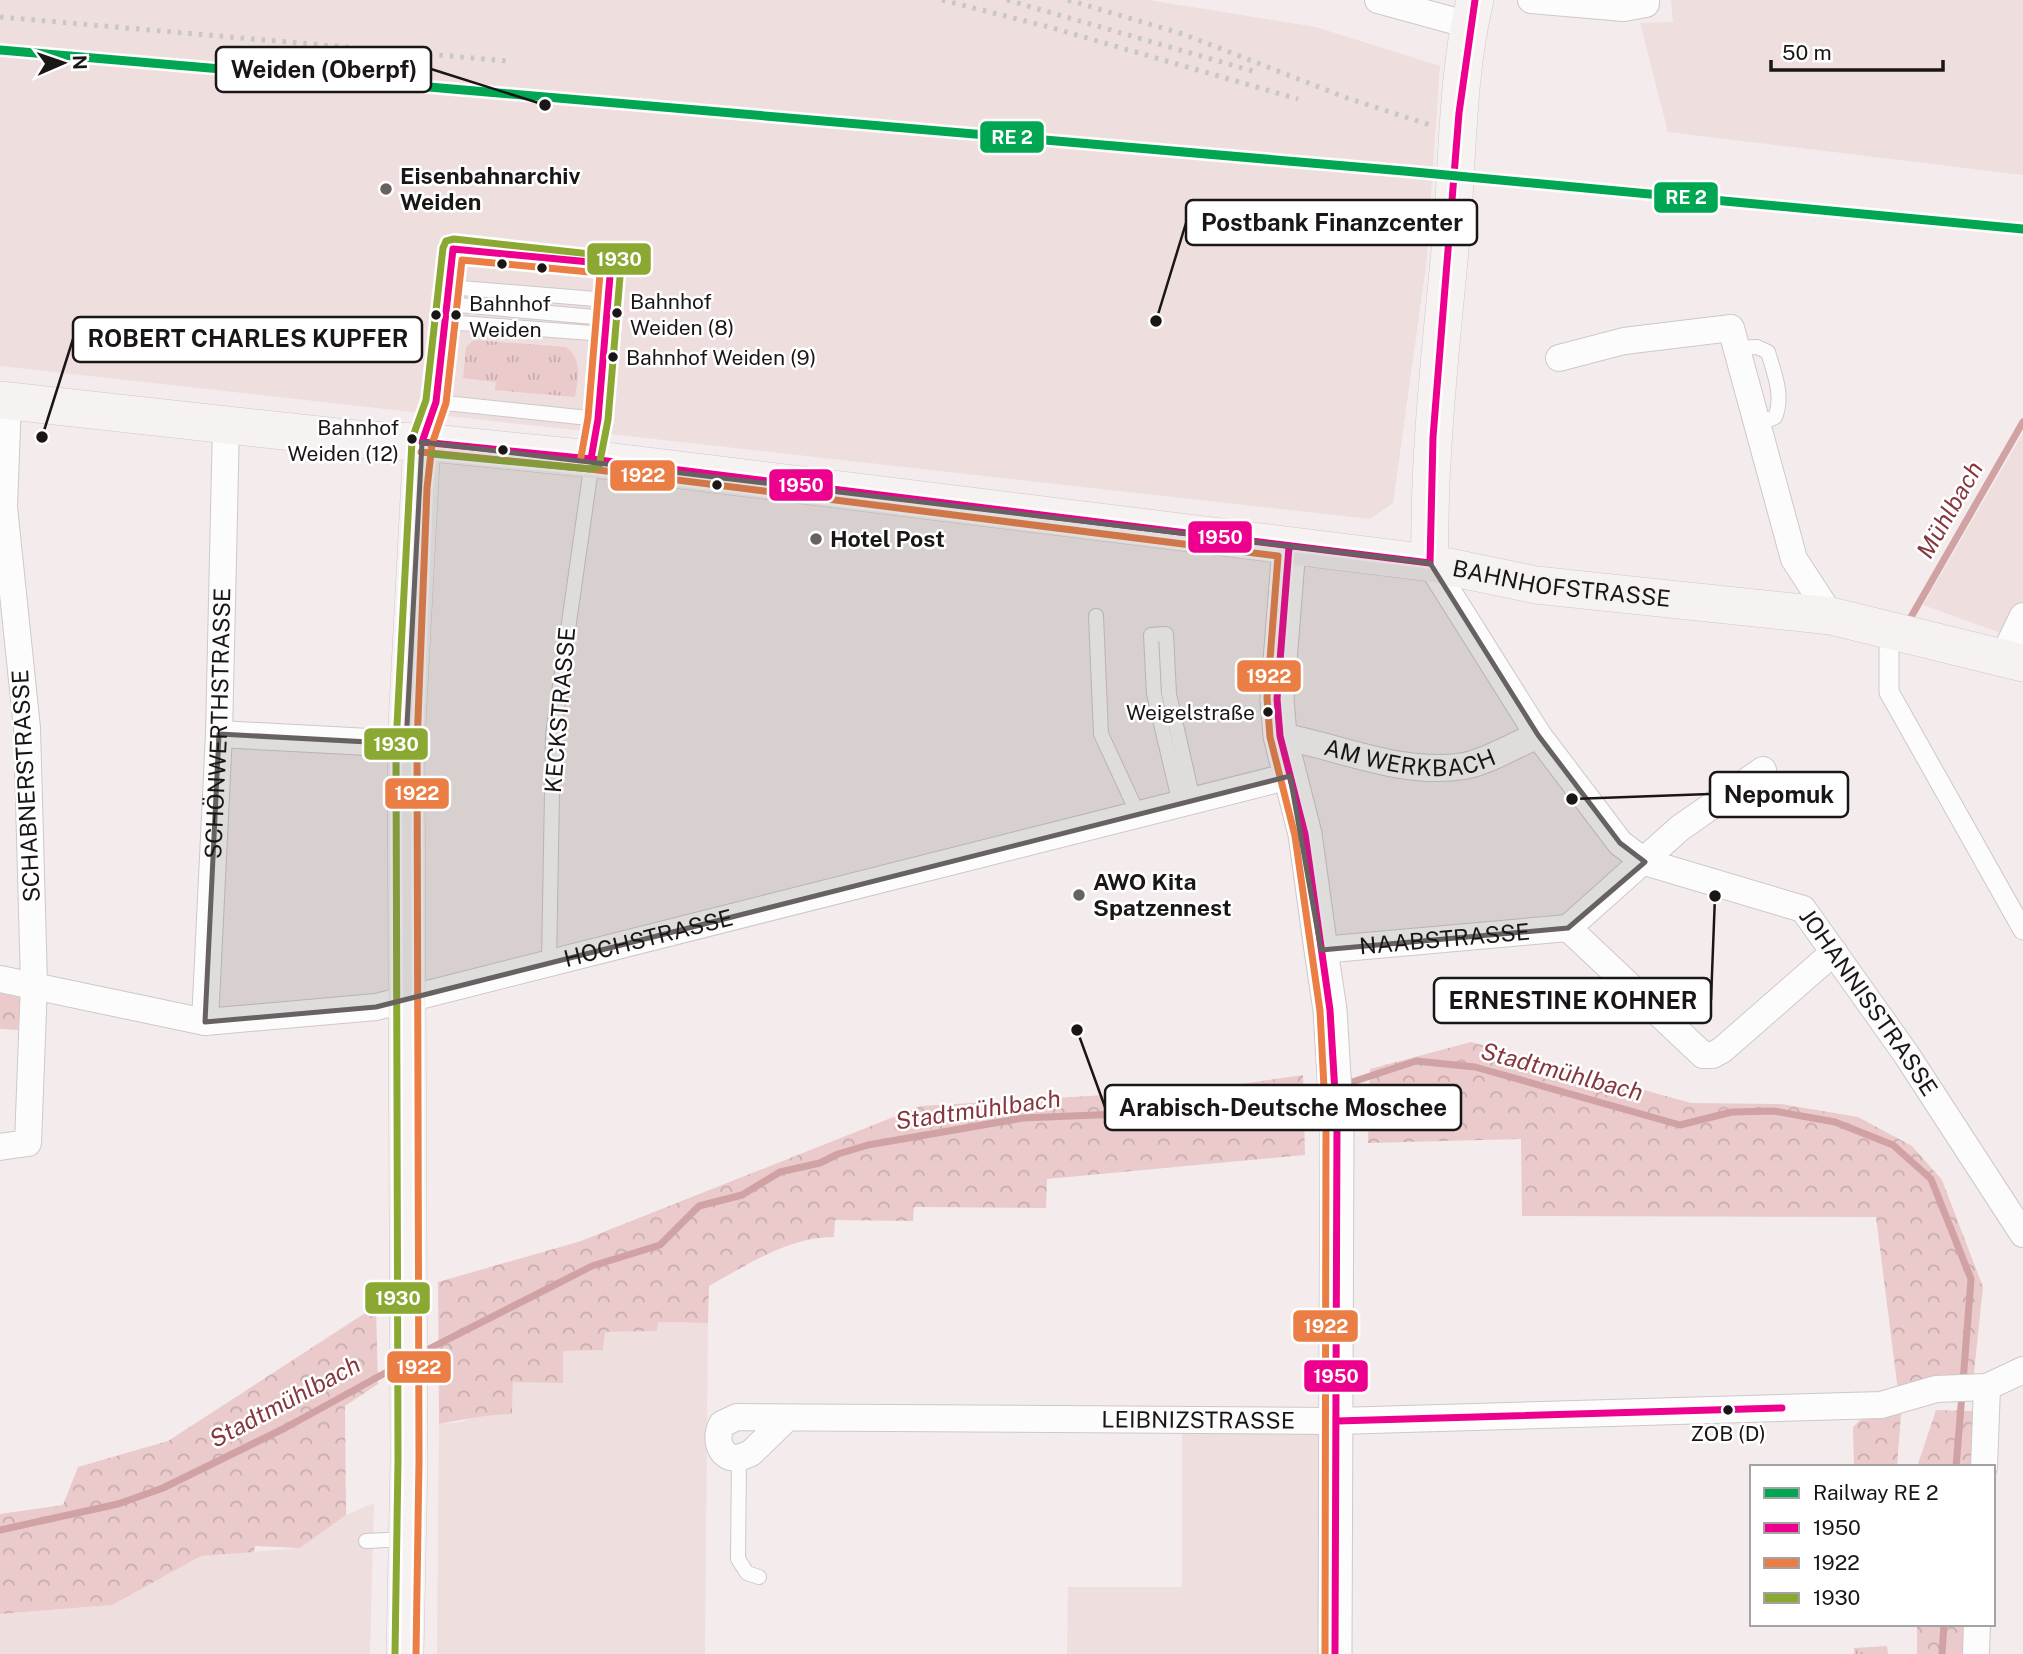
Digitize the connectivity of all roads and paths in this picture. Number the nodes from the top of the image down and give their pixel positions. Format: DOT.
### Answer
graph roads {
  1 [pos="1378,0"];
  2 [pos="1531,0"];
  3 [pos="1646,0"];
  4 [pos="1472,12"];
  5 [pos="449,287"];
  6 [pos="608,300"];
  7 [pos="447,304"];
  8 [pos="606,318"];
  9 [pos="446,322"];
  10 [pos="605,334"];
  11 [pos="1559,358"];
  12 [pos="4,400"];
  13 [pos="436,402"];
  14 [pos="598,419"];
  15 [pos="226,424"];
  16 [pos="422,442"];
  17 [pos="591,459"];
  18 [pos="1289,547"];
  19 [pos="1430,563"];
  20 [pos="1831,615"];
  21 [pos="1096,616"];
  22 [pos="2023,616"];
  23 [pos="1889,630"];
  24 [pos="2013,660"];
  25 [pos="219,734"];
  26 [pos="1538,735"];
  27 [pos="1280,736"];
  28 [pos="406,744"];
  29 [pos="1763,770"];
  30 [pos="1290,776"];
  31 [pos="1186,802"];
  32 [pos="1138,814"];
  33 [pos="1645,862"];
  34 [pos="1568,928"];
  35 [pos="2023,930"];
  36 [pos="1321,950"];
  37 [pos="1834,952"];
  38 [pos="550,963"];
  39 [pos="0,979"];
  40 [pos="34,984"];
  41 [pos="406,998"];
  42 [pos="205,1022"];
  43 [pos="0,1147"];
  44 [pos="2023,1234"];
  45 [pos="2023,1370"];
  46 [pos="1978,1388"];
  47 [pos="787,1418"];
  48 [pos="1337,1421"];
  49 [pos="739,1458"];
  50 [pos="1984,1465"];
  51 [pos="407,1539"];
  52 [pos="366,1541"];
  53 [pos="759,1577"];
  54 [pos="1977,1626"];
  55 [pos="405,1654"];
  56 [pos="1335,1654"];
  57 [pos="1976,1654"];
  1 -- 4 [label="street"];
  2 -- 3 [label="street"];
  4 -- 19 [label="main road"];
  5 -- 6 [label="lane"];
  5 -- 6 [label="lane, KECKSTRASSE"];
  5 -- 7 [label="lane"];
  6 -- 8 [label="lane, KECKSTRASSE"];
  7 -- 8 [label="lane"];
  7 -- 9 [label="lane"];
  8 -- 10 [label="lane, KECKSTRASSE"];
  9 -- 10 [label="lane"];
  9 -- 13 [label="lane"];
  10 -- 14 [label="lane, KECKSTRASSE"];
  11 -- 20 [label="street"];
  12 -- 15 [label="main road, BAHNHOFSTRASSE"];
  12 -- 40 [label="street, SCHABNERSTRASSE"];
  13 -- 14 [label="lane"];
  13 -- 16 [label="lane"];
  14 -- 17 [label="lane, KECKSTRASSE"];
  15 -- 16 [label="main road, BAHNHOFSTRASSE"];
  15 -- 25 [label="street, SCHÖNWERTHSTRASSE"];
  16 -- 17 [label="main road, BAHNHOFSTRASSE"];
  16 -- 28 [label="main road"];
  17 -- 18 [label="main road, BAHNHOFSTRASSE"];
  17 -- 38 [label="lane, KECKSTRASSE"];
  18 -- 19 [label="main road, BAHNHOFSTRASSE"];
  18 -- 27 [label="street"];
  19 -- 20 [label="main road, BAHNHOFSTRASSE"];
  19 -- 26 [label="street, JOHANNISSTRASSE"];
  20 -- 23 [label="main road, BAHNHOFSTRASSE"];
  21 -- 32 [label="lane"];
  22 -- 24 [label="street"];
  23 -- 24 [label="main road, BAHNHOFSTRASSE"];
  23 -- 35 [label="street"];
  25 -- 28 [label="street"];
  25 -- 42 [label="street, SCHÖNWERTHSTRASSE"];
  26 -- 27 [label="street, AM WERKBACH"];
  26 -- 33 [label="street, JOHANNISSTRASSE"];
  27 -- 30 [label="street"];
  28 -- 41 [label="main road"];
  29 -- 33 [label="street"];
  30 -- 31 [label="street, HOCHSTRASSE"];
  30 -- 36 [label="street"];
  31 -- 31 [label="lane"];
  31 -- 32 [label="street, HOCHSTRASSE"];
  32 -- 38 [label="street, HOCHSTRASSE"];
  33 -- 34 [label="street"];
  33 -- 37 [label="street, JOHANNISSTRASSE"];
  34 -- 36 [label="street, NAABSTRASSE"];
  34 -- 37 [label="street"];
  36 -- 48 [label="street"];
  37 -- 44 [label="street, JOHANNISSTRASSE"];
  38 -- 41 [label="street, HOCHSTRASSE"];
  39 -- 40 [label="street, HOCHSTRASSE"];
  40 -- 42 [label="street, HOCHSTRASSE"];
  40 -- 43 [label="street, SCHABNERSTRASSE"];
  41 -- 42 [label="street, HOCHSTRASSE"];
  41 -- 51 [label="main road"];
  45 -- 46 [label="street, LEIBNIZSTRASSE"];
  46 -- 48 [label="street, LEIBNIZSTRASSE"];
  46 -- 50 [label="street"];
  47 -- 48 [label="street, LEIBNIZSTRASSE"];
  47 -- 49 [label="street"];
  47 -- 49 [label="street, LEIBNIZSTRASSE"];
  48 -- 56 [label="street"];
  49 -- 53 [label="lane"];
  51 -- 52 [label="lane"];
  51 -- 55 [label="main road"];
  54 -- 57 [label="street"];
}
